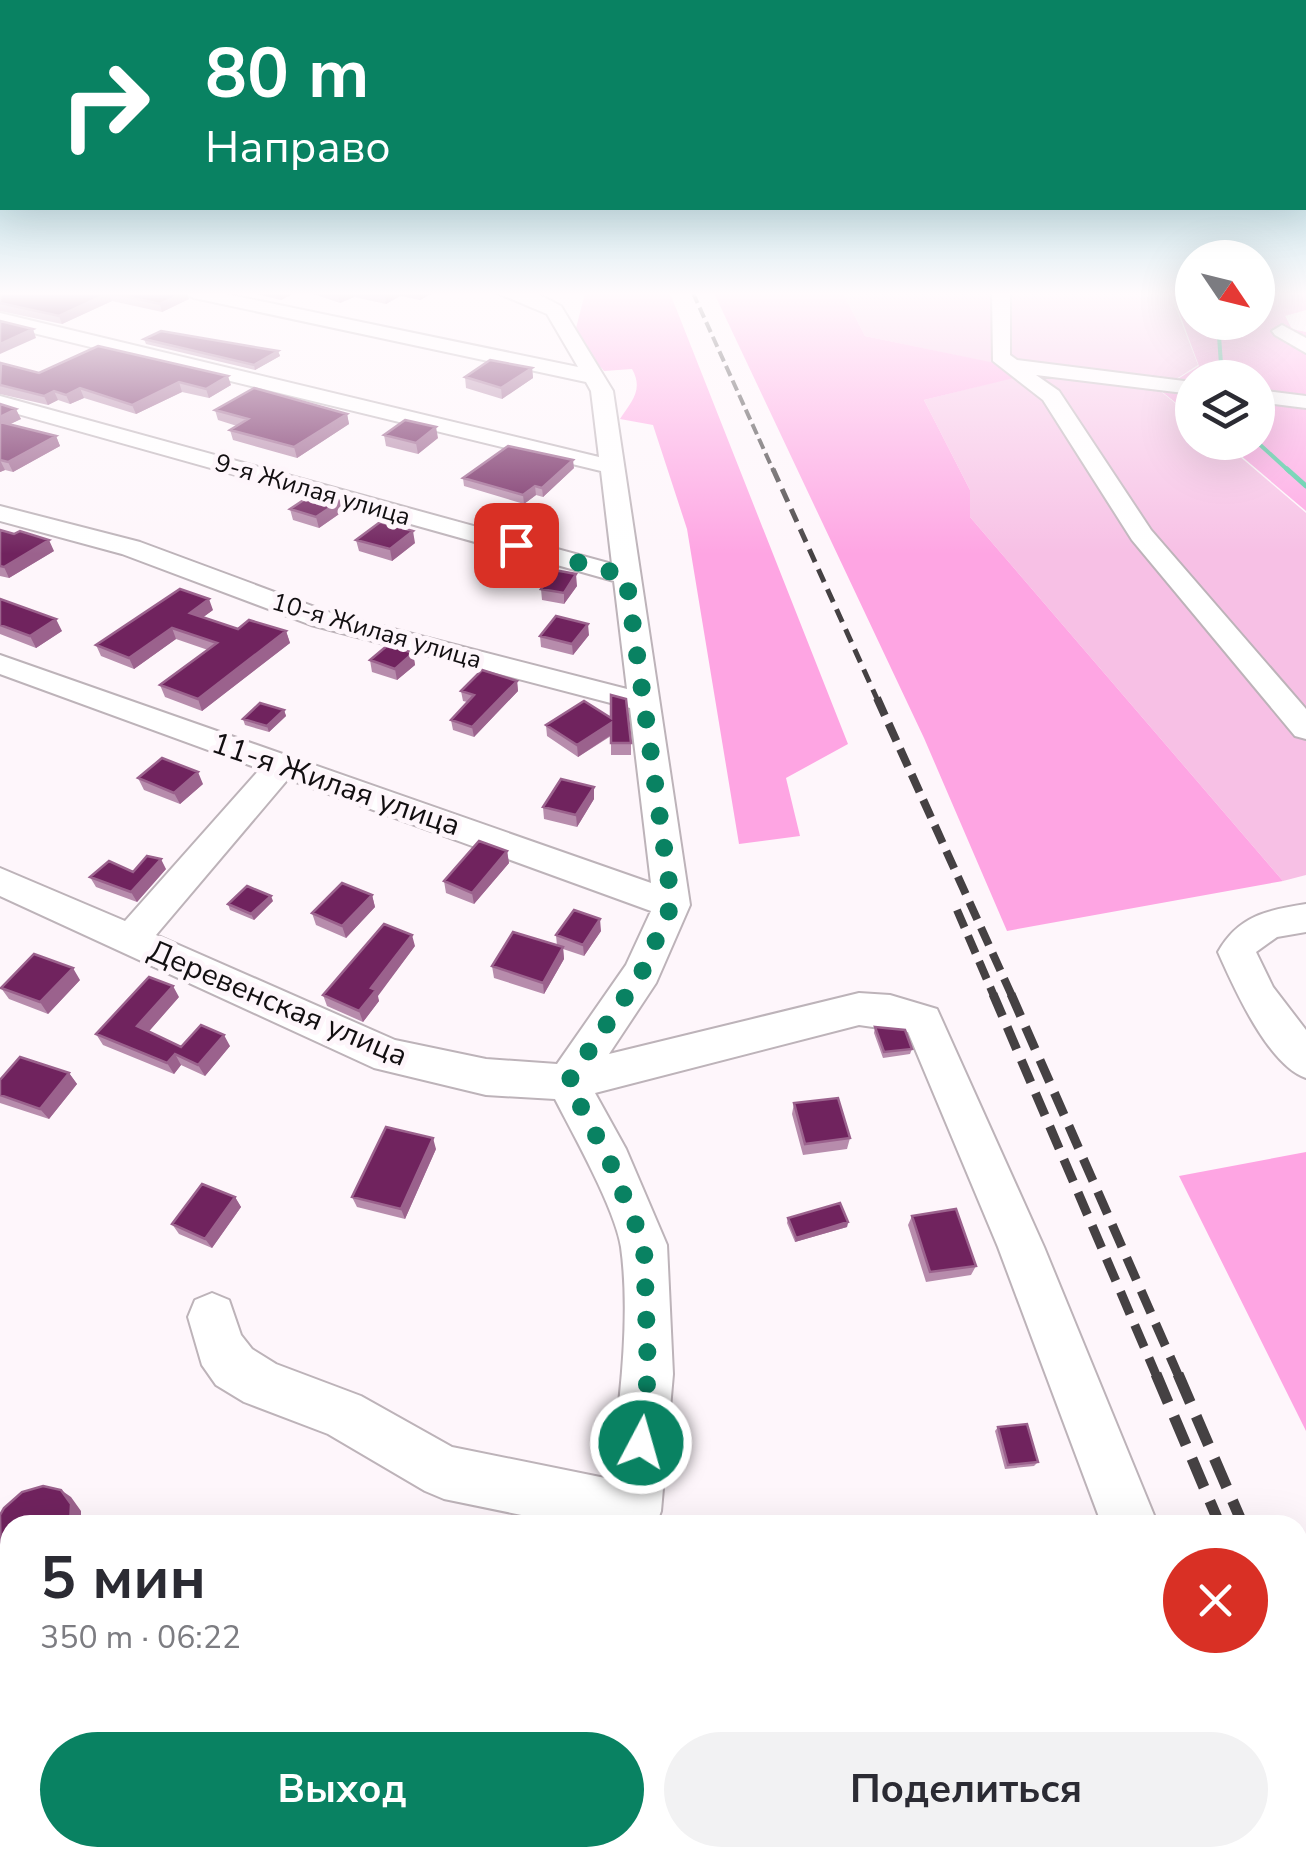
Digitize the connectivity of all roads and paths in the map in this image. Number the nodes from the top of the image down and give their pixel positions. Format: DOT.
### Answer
graph roads {
  1 [pos="251,380"];
  2 [pos="596,380"];
  3 [pos="1031,380"];
  4 [pos="1126,380"];
  5 [pos="1175,386"];
  6 [pos="1275,398"];
  7 [pos="0,402"];
  8 [pos="1306,402"];
  9 [pos="613,468"];
  10 [pos="0,513"];
  11 [pos="626,576"];
  12 [pos="0,664"];
  13 [pos="644,702"];
  14 [pos="1306,729"];
  15 [pos="281,766"];
  16 [pos="0,881"];
  17 [pos="672,904"];
  18 [pos="1306,918"];
  19 [pos="130,940"];
  20 [pos="1306,1061"];
  21 [pos="568,1082"];
  22 [pos="212,1317"];
  23 [pos="619,1515"];
  24 [pos="631,1515"];
  25 [pos="1126,1515"];
  1 -- 9 [label="street"];
  2 -- 9 [label="street"];
  3 -- 14 [label="street"];
  4 -- 5 [label="street"];
  6 -- 8 [label="street"];
  7 -- 11 [label="street, 9-я Жилая улица"];
  9 -- 11 [label="street"];
  10 -- 13 [label="street, 10-я Жилая улица"];
  11 -- 13 [label="street"];
  12 -- 15 [label="street, 11-я Жилая улица"];
  13 -- 17 [label="street"];
  15 -- 17 [label="street, 11-я Жилая улица"];
  15 -- 19 [label="street"];
  16 -- 19 [label="street, Деревенская улица"];
  17 -- 21 [label="street"];
  18 -- 20 [label="street"];
  19 -- 21 [label="street, Деревенская улица"];
  21 -- 24 [label="street"];
  21 -- 25 [label="street, Деревенская улица"];
  22 -- 23 [label="street"];
}
